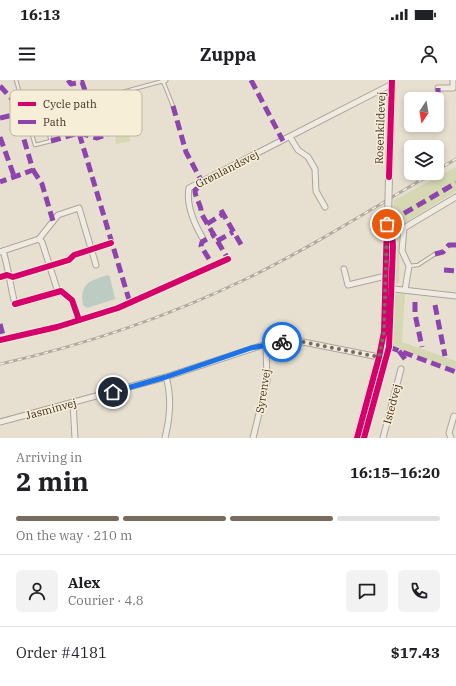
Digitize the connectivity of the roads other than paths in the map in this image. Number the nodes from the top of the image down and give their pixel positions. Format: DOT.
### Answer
graph roads {
  1 [pos="16,80"];
  2 [pos="164,80"];
  3 [pos="453,80"];
  4 [pos="392,82"];
  5 [pos="438,88"];
  6 [pos="19,90"];
  7 [pos="128,90"];
  8 [pos="174,106"];
  9 [pos="32,136"];
  10 [pos="49,136"];
  11 [pos="290,137"];
  12 [pos="456,197"];
  13 [pos="325,207"];
  14 [pos="202,237"];
  15 [pos="39,239"];
  16 [pos="2,251"];
  17 [pos="435,254"];
  18 [pos="96,265"];
  19 [pos="409,266"];
  20 [pos="344,269"];
  21 [pos="386,276"];
  22 [pos="385,288"];
  23 [pos="406,290"];
  24 [pos="58,292"];
  25 [pos="456,296"];
  26 [pos="16,304"];
  27 [pos="266,344"];
  28 [pos="379,357"];
  29 [pos="401,370"];
  30 [pos="166,377"];
  31 [pos="73,404"];
  32 [pos="454,416"];
  33 [pos="0,422"];
  34 [pos="75,438"];
  35 [pos="165,438"];
  36 [pos="254,438"];
  37 [pos="357,438"];
  38 [pos="383,438"];
  39 [pos="451,438"];
  1 -- 6 [label="lane"];
  2 -- 7 [label="lane"];
  2 -- 8 [label="lane"];
  3 -- 5 [label="street"];
  4 -- 11 [label="street, Grønlandsvej"];
  4 -- 21 [label="street, Rosenkildevej, bridge"];
  9 -- 10 [label="lane"];
  11 -- 13 [label="street"];
  11 -- 14 [label="street, Grønlandsvej"];
  12 -- 19 [label="street"];
  15 -- 16 [label="street"];
  15 -- 18 [label="street"];
  15 -- 24 [label="street"];
  16 -- 26 [label="street"];
  17 -- 19 [label="lane"];
  19 -- 23 [label="street"];
  20 -- 21 [label="street"];
  21 -- 22 [label="street, Rosenkildevej"];
  22 -- 23 [label="street"];
  22 -- 28 [label="street, Rosenkildevej"];
  23 -- 25 [label="street"];
  27 -- 28 [label="street, Jasminvej"];
  27 -- 30 [label="street, Jasminvej"];
  27 -- 36 [label="street, Syrenvej"];
  28 -- 37 [label="street, Rosenkildevej"];
  29 -- 38 [label="street, Istedvej"];
  30 -- 31 [label="street, Jasminvej"];
  30 -- 35 [label="street"];
  31 -- 33 [label="street, Jasminvej"];
  31 -- 34 [label="street"];
  32 -- 39 [label="street"];
}
